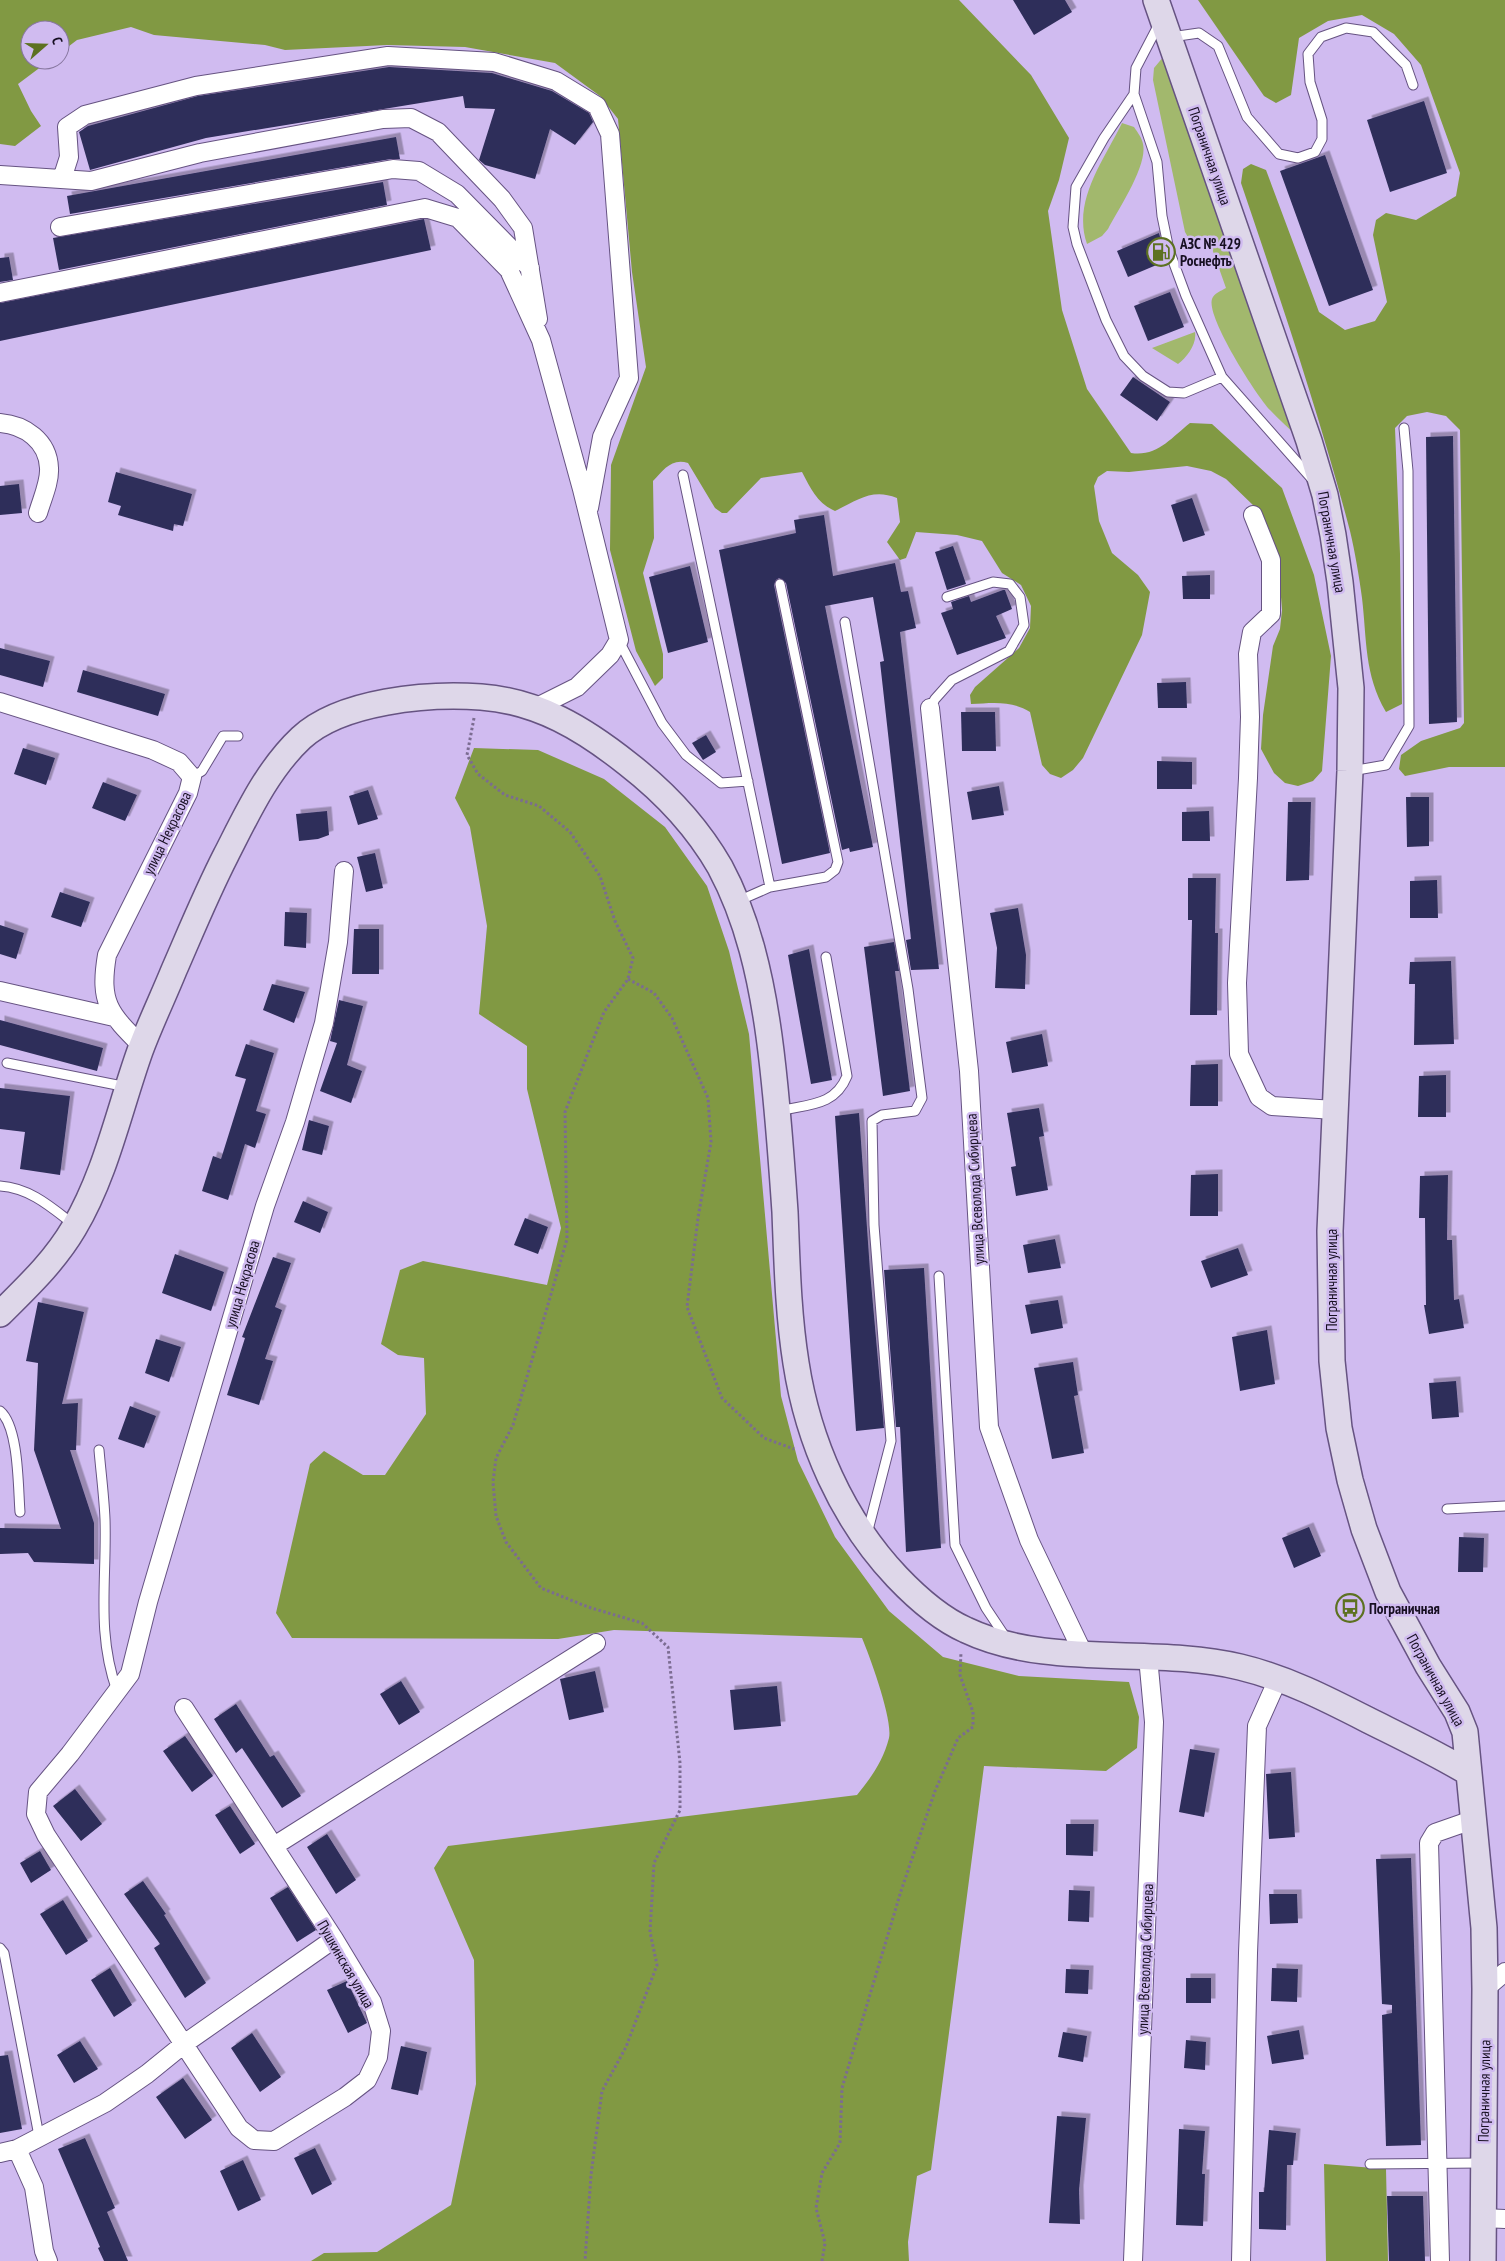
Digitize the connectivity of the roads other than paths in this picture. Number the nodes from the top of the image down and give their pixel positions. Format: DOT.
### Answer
graph roads {
  1 [pos="1162,18"];
  2 [pos="1413,85"];
  3 [pos="1134,94"];
  4 [pos="0,175"];
  5 [pos="62,179"];
  6 [pos="60,228"];
  7 [pos="531,269"];
  8 [pos="0,293"];
  9 [pos="541,340"];
  10 [pos="1222,377"];
  11 [pos="0,423"];
  12 [pos="1404,428"];
  13 [pos="683,476"];
  14 [pos="1324,495"];
  15 [pos="38,513"];
  16 [pos="1253,515"];
  17 [pos="587,516"];
  18 [pos="780,584"];
  19 [pos="947,597"];
  20 [pos="845,622"];
  21 [pos="619,640"];
  22 [pos="0,702"];
  23 [pos="535,708"];
  24 [pos="930,708"];
  25 [pos="238,736"];
  26 [pos="1350,771"];
  27 [pos="192,777"];
  28 [pos="748,781"];
  29 [pos="344,871"];
  30 [pos="770,887"];
  31 [pos="736,902"];
  32 [pos="826,957"];
  33 [pos="0,991"];
  34 [pos="114,1017"];
  35 [pos="142,1046"];
  36 [pos="7,1063"];
  37 [pos="128,1087"];
  38 [pos="1335,1110"];
  39 [pos="779,1111"];
  40 [pos="0,1186"];
  41 [pos="75,1226"];
  42 [pos="939,1276"];
  43 [pos="0,1314"];
  44 [pos="0,1411"];
  45 [pos="99,1450"];
  46 [pos="1505,1506"];
  47 [pos="1447,1509"];
  48 [pos="20,1512"];
  49 [pos="865,1539"];
  50 [pos="596,1644"];
  51 [pos="1010,1645"];
  52 [pos="1083,1653"];
  53 [pos="1148,1657"];
  54 [pos="1278,1679"];
  55 [pos="117,1691"];
  56 [pos="184,1708"];
  57 [pos="1469,1773"];
  58 [pos="1475,1819"];
  59 [pos="274,1846"];
  60 [pos="334,1938"];
  61 [pos="0,1948"];
  62 [pos="1505,1972"];
  63 [pos="1485,1989"];
  64 [pos="184,2044"];
  65 [pos="39,2136"];
  66 [pos="8,2151"];
  67 [pos="1436,2163"];
  68 [pos="1483,2163"];
  69 [pos="1370,2164"];
  70 [pos="1494,2218"];
  71 [pos="48,2261"];
  72 [pos="1133,2261"];
  73 [pos="1241,2261"];
  74 [pos="1440,2261"];
  75 [pos="1483,2261"];
  1 -- 2 [label="lane"];
  1 -- 3 [label="lane"];
  1 -- 14 [label="main road, Пограничная улица"];
  3 -- 10 [label="lane"];
  3 -- 10 [label="lane"];
  4 -- 5 [label="street"];
  5 -- 7 [label="street"];
  5 -- 17 [label="street"];
  6 -- 7 [label="street"];
  7 -- 9 [label="street"];
  8 -- 9 [label="street"];
  9 -- 17 [label="street"];
  10 -- 14 [label="lane"];
  11 -- 15 [label="street"];
  12 -- 26 [label="lane"];
  13 -- 28 [label="lane"];
  14 -- 26 [label="main road, Пограничная улица"];
  16 -- 38 [label="street"];
  17 -- 21 [label="street"];
  18 -- 30 [label="lane"];
  19 -- 24 [label="lane"];
  20 -- 49 [label="lane"];
  21 -- 23 [label="street"];
  21 -- 28 [label="lane"];
  22 -- 27 [label="street, улица Некрасова"];
  23 -- 31 [label="main road"];
  23 -- 35 [label="main road"];
  24 -- 52 [label="street, улица Всеволода Сибирцева"];
  25 -- 27 [label="lane"];
  26 -- 38 [label="main road, Пограничная улица"];
  27 -- 34 [label="street, улица Некрасова"];
  28 -- 30 [label="lane"];
  29 -- 55 [label="street, улица Некрасова"];
  30 -- 31 [label="lane"];
  31 -- 39 [label="main road"];
  32 -- 39 [label="lane"];
  33 -- 34 [label="street"];
  34 -- 35 [label="street, улица Некрасова"];
  35 -- 37 [label="main road"];
  36 -- 37 [label="lane"];
  37 -- 41 [label="main road"];
  38 -- 57 [label="main road, Пограничная улица"];
  39 -- 49 [label="main road"];
  40 -- 41 [label="lane"];
  41 -- 43 [label="main road"];
  42 -- 51 [label="lane"];
  44 -- 48 [label="lane"];
  45 -- 55 [label="lane"];
  46 -- 47 [label="lane"];
  49 -- 51 [label="main road"];
  50 -- 59 [label="street"];
  51 -- 52 [label="main road"];
  52 -- 53 [label="main road"];
  53 -- 54 [label="main road"];
  53 -- 72 [label="street, улица Всеволода Сибирцева"];
  54 -- 57 [label="main road"];
  54 -- 73 [label="street"];
  55 -- 64 [label="street, Пушкинская улица"];
  56 -- 59 [label="street, Пушкинская улица"];
  57 -- 58 [label="main road, Пограничная улица"];
  58 -- 63 [label="main road, Пограничная улица"];
  58 -- 67 [label="street"];
  59 -- 60 [label="street, Пушкинская улица"];
  60 -- 64 [label="street"];
  60 -- 64 [label="street, Пушкинская улица"];
  61 -- 65 [label="lane"];
  62 -- 63 [label="street"];
  63 -- 68 [label="main road, Пограничная улица"];
  64 -- 65 [label="street"];
  65 -- 66 [label="street"];
  66 -- 71 [label="street"];
  67 -- 68 [label="lane"];
  67 -- 69 [label="lane"];
  67 -- 74 [label="street"];
  68 -- 70 [label="main road, Пограничная улица"];
  70 -- 75 [label="main road, Пограничная улица"];
}
